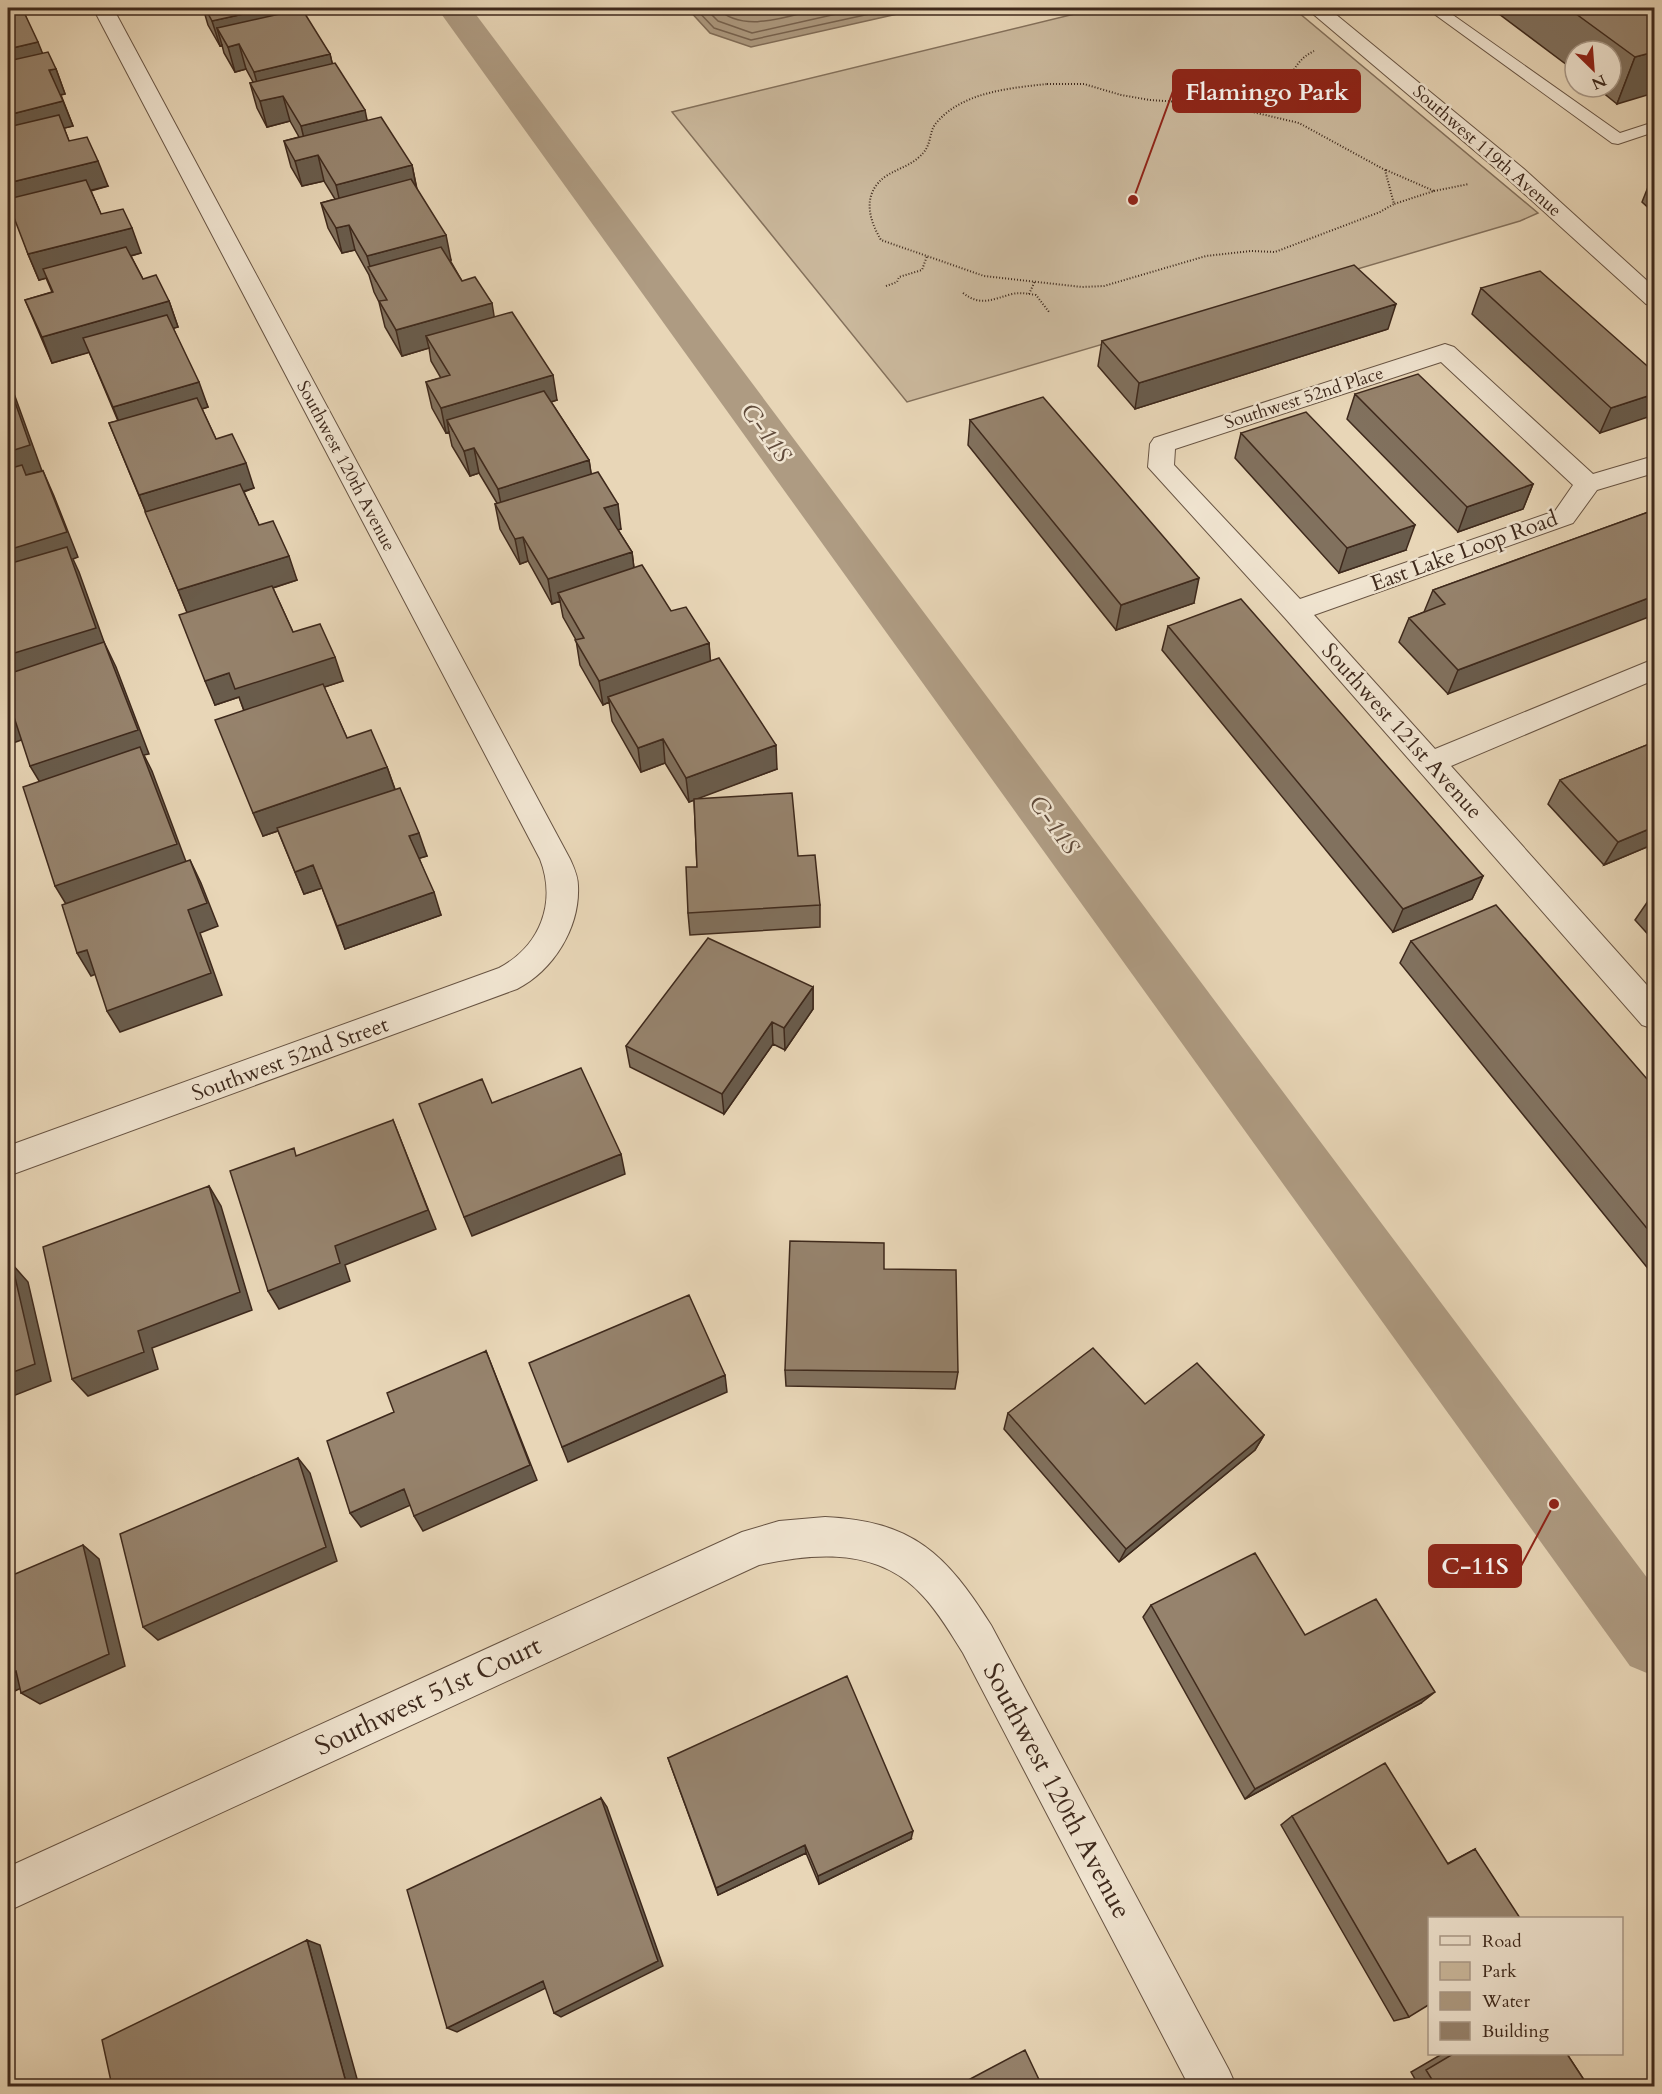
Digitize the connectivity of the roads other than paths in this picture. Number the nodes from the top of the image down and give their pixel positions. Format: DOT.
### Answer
graph roads {
  1 [pos="103,8"];
  2 [pos="1316,8"];
  3 [pos="1434,8"];
  4 [pos="1654,128"];
  5 [pos="1654,299"];
  6 [pos="1163,444"];
  7 [pos="1654,464"];
  8 [pos="1588,484"];
  9 [pos="1295,611"];
  10 [pos="1654,669"];
  11 [pos="1430,763"];
  12 [pos="553,931"];
  13 [pos="1654,1015"];
  14 [pos="8,1161"];
  15 [pos="857,1537"];
  16 [pos="8,1889"];
  17 [pos="1213,2086"];
  1 -- 12 [label="street, Southwest 120th Avenue"];
  2 -- 5 [label="street, Southwest 119th Avenue"];
  3 -- 4 [label="lane"];
  6 -- 8 [label="street, Southwest 52nd Place"];
  6 -- 9 [label="street, Southwest 121st Avenue"];
  7 -- 8 [label="street"];
  8 -- 9 [label="street, East Lake Loop Road"];
  9 -- 11 [label="street, Southwest 121st Avenue"];
  10 -- 11 [label="street"];
  11 -- 13 [label="street, Southwest 121st Avenue"];
  12 -- 14 [label="street, Southwest 52nd Street"];
  15 -- 16 [label="street, Southwest 51st Court"];
  15 -- 17 [label="street, Southwest 120th Avenue"];
}
